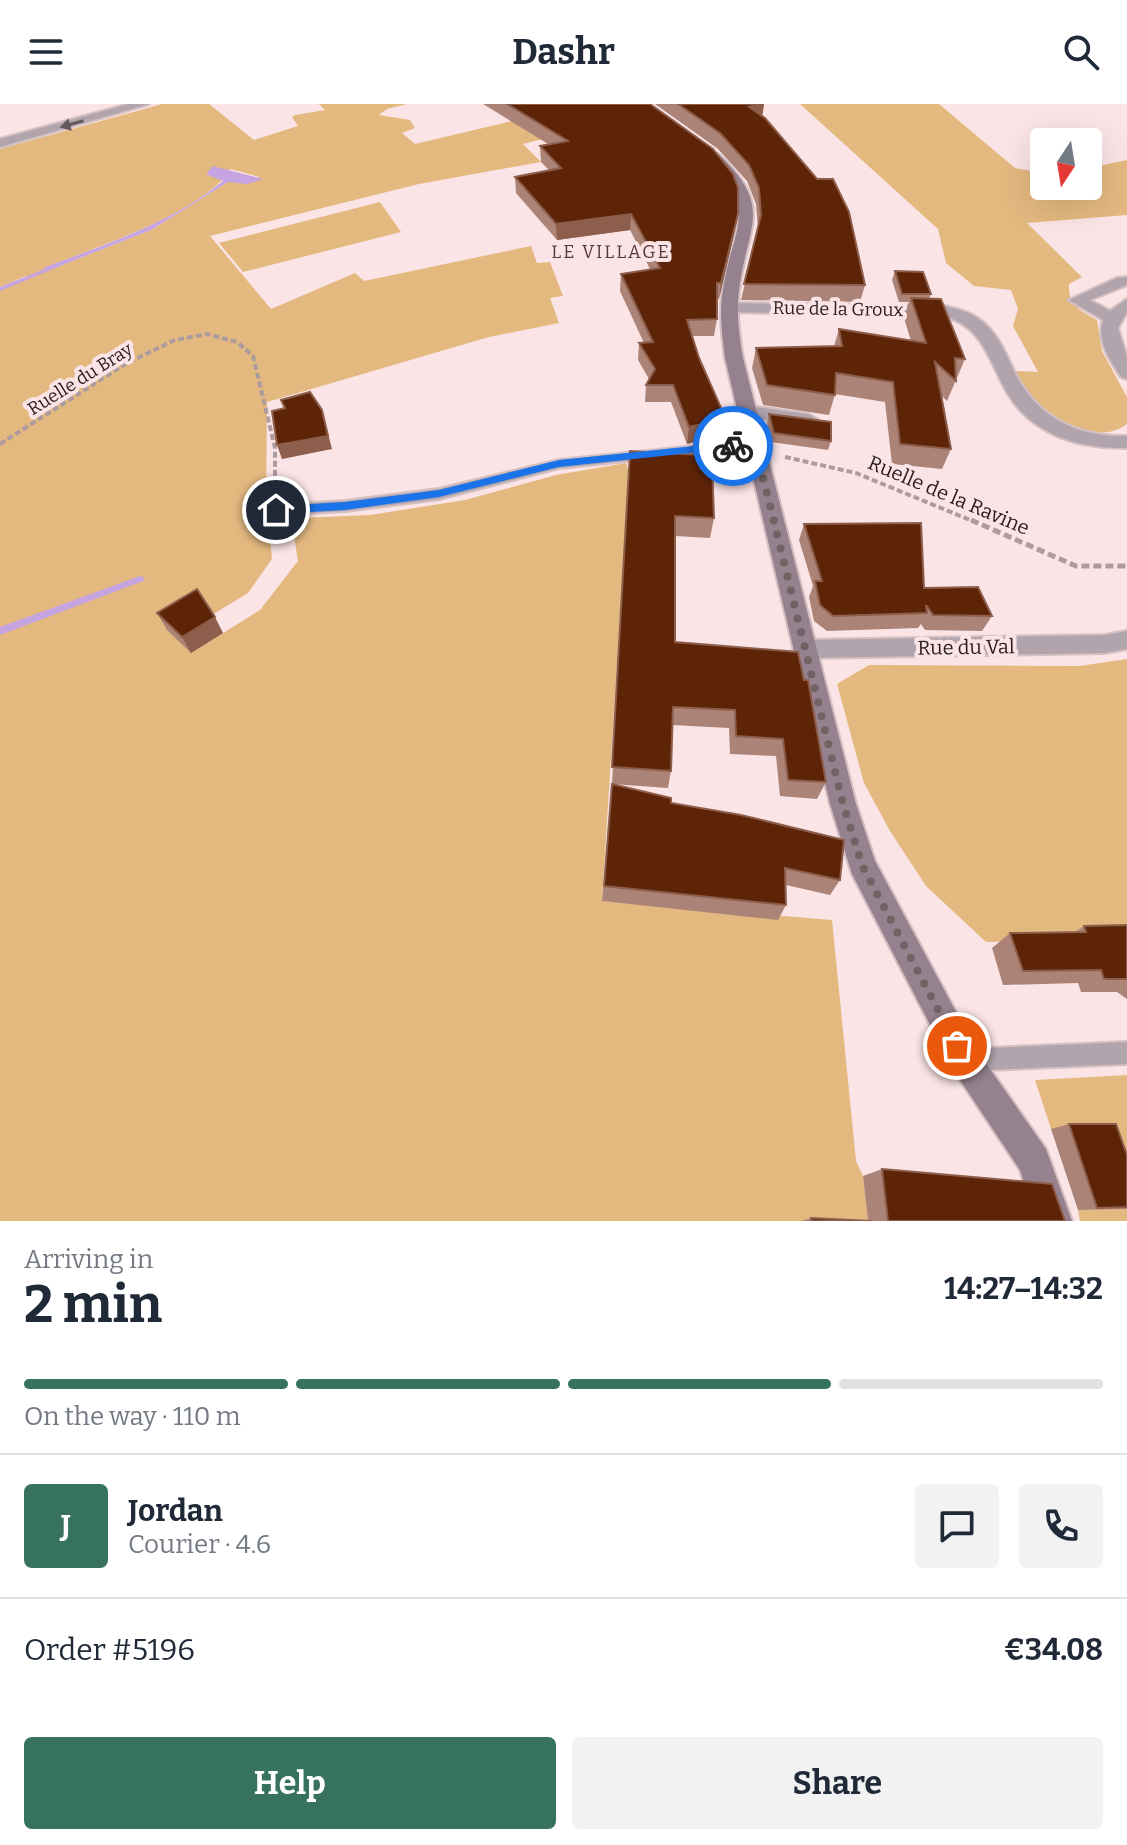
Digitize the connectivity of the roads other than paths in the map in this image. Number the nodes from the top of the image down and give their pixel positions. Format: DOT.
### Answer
graph roads {
  1 [pos="143,104"];
  2 [pos="0,143"];
  3 [pos="698,145"];
  4 [pos="1123,281"];
  5 [pos="1127,304"];
  6 [pos="729,308"];
  7 [pos="1111,318"];
  8 [pos="1127,373"];
  9 [pos="749,412"];
  10 [pos="826,423"];
  11 [pos="1127,442"];
  12 [pos="756,447"];
  13 [pos="276,510"];
  14 [pos="1127,640"];
  15 [pos="805,649"];
  16 [pos="1127,1053"];
  17 [pos="965,1060"];
  18 [pos="1054,1221"];
  1 -- 2 [label="street, one-way"];
  3 -- 6 [label="street"];
  4 -- 7 [label="street"];
  5 -- 7 [label="street"];
  6 -- 9 [label="street"];
  6 -- 11 [label="street, Rue de la Groux"];
  7 -- 8 [label="street"];
  9 -- 10 [label="street"];
  9 -- 12 [label="street"];
  12 -- 13 [label="lane"];
  12 -- 15 [label="street"];
  14 -- 15 [label="street, Rue du Val"];
  15 -- 17 [label="street"];
  16 -- 17 [label="lane"];
  17 -- 18 [label="street"];
}
